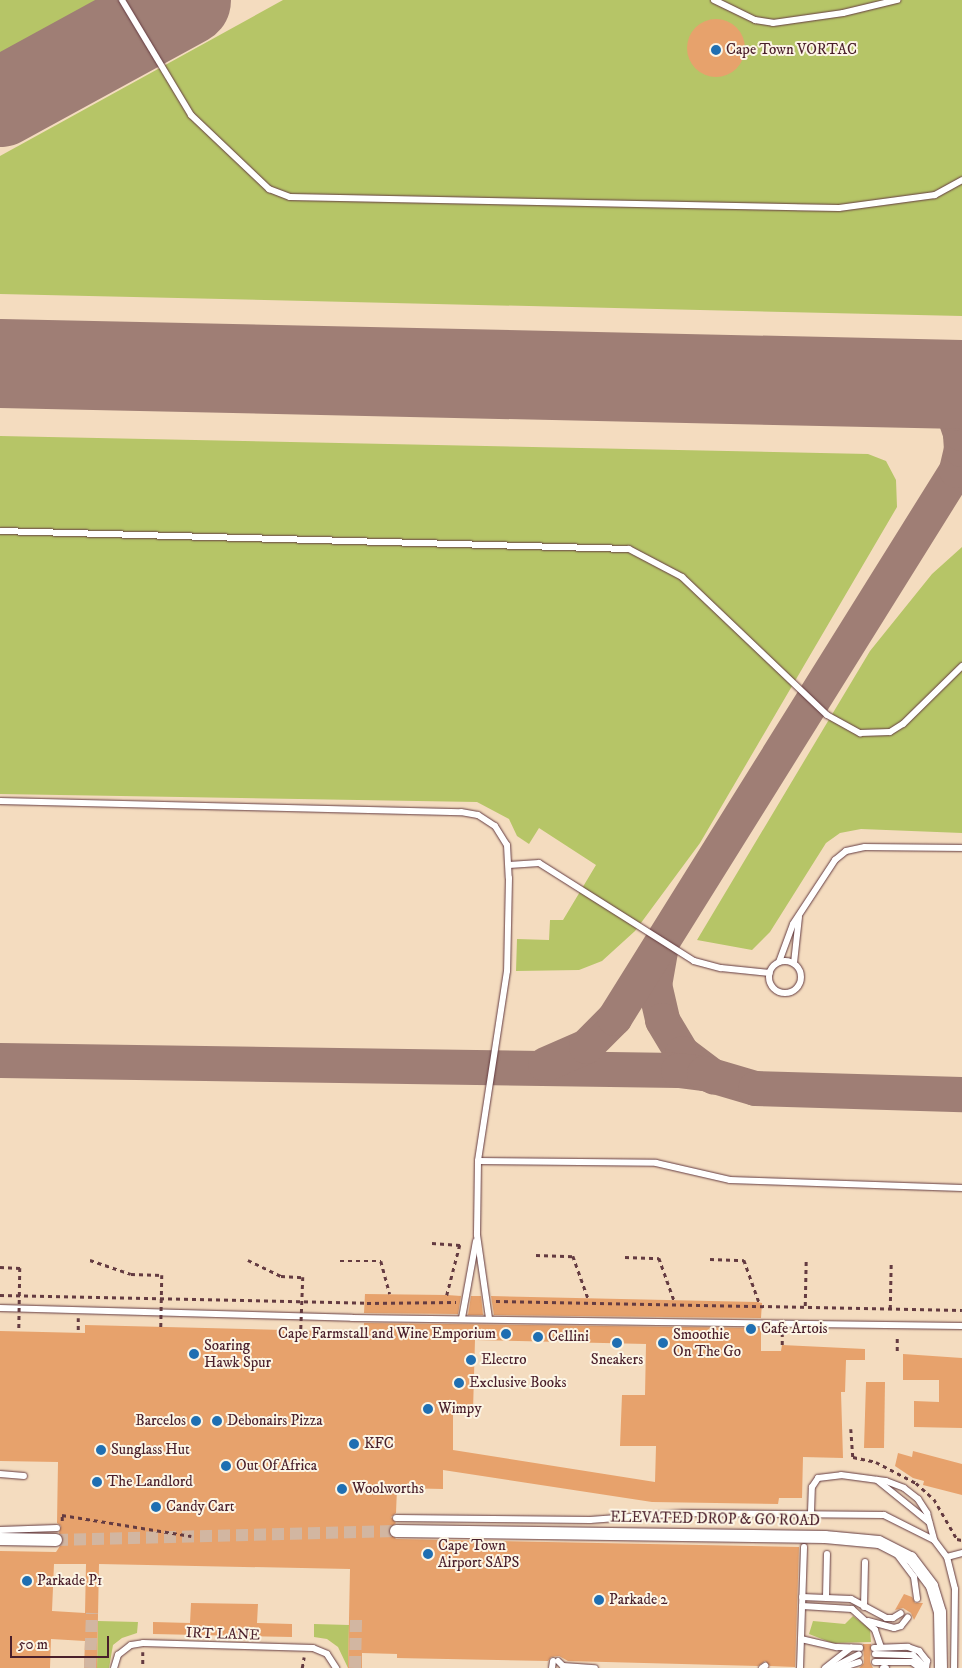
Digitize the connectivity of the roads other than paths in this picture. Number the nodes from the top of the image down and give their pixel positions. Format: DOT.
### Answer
graph roads {
  1 [pos="122,0"];
  2 [pos="714,0"];
  3 [pos="897,0"];
  4 [pos="962,180"];
  5 [pos="0,531"];
  6 [pos="962,666"];
  7 [pos="0,802"];
  8 [pos="962,848"];
  9 [pos="509,865"];
  10 [pos="800,916"];
  11 [pos="779,962"];
  12 [pos="794,963"];
  13 [pos="770,973"];
  14 [pos="478,1161"];
  15 [pos="962,1188"];
  16 [pos="477,1235"];
  17 [pos="0,1308"];
  18 [pos="462,1318"];
  19 [pos="489,1318"];
  20 [pos="962,1326"];
  21 [pos="0,1474"];
  22 [pos="24,1476"];
  23 [pos="876,1479"];
  24 [pos="811,1512"];
  25 [pos="930,1523"];
  26 [pos="396,1524"];
  27 [pos="0,1530"];
  28 [pos="58,1533"];
  29 [pos="0,1539"];
  30 [pos="934,1540"];
  31 [pos="892,1546"];
  32 [pos="804,1547"];
  33 [pos="962,1552"];
  34 [pos="827,1554"];
  35 [pos="947,1557"];
  36 [pos="865,1562"];
  37 [pos="916,1590"];
  38 [pos="910,1596"];
  39 [pos="802,1597"];
  40 [pos="826,1597"];
  41 [pos="917,1599"];
  42 [pos="802,1606"];
  43 [pos="864,1607"];
  44 [pos="901,1613"];
  45 [pos="908,1617"];
  46 [pos="866,1620"];
  47 [pos="801,1639"];
  48 [pos="851,1648"];
  49 [pos="876,1653"];
  50 [pos="859,1662"];
  51 [pos="554,1663"];
  52 [pos="114,1668"];
  53 [pos="336,1668"];
  54 [pos="595,1668"];
  55 [pos="800,1668"];
  56 [pos="825,1668"];
  57 [pos="832,1668"];
  58 [pos="841,1668"];
  59 [pos="920,1668"];
  60 [pos="926,1668"];
  61 [pos="941,1668"];
  62 [pos="954,1668"];
  1 -- 4 [label="lane"];
  2 -- 3 [label="lane"];
  5 -- 6 [label="lane"];
  7 -- 9 [label="lane"];
  8 -- 10 [label="lane"];
  9 -- 13 [label="lane"];
  9 -- 14 [label="lane"];
  10 -- 11 [label="lane"];
  10 -- 12 [label="lane"];
  11 -- 12 [label="lane"];
  11 -- 13 [label="lane"];
  12 -- 13 [label="lane"];
  14 -- 15 [label="lane"];
  14 -- 16 [label="lane"];
  16 -- 18 [label="lane"];
  16 -- 19 [label="lane"];
  17 -- 18 [label="lane"];
  18 -- 19 [label="lane"];
  19 -- 20 [label="lane"];
  21 -- 22 [label="lane"];
  23 -- 24 [label="lane"];
  23 -- 25 [label="lane"];
  23 -- 25 [label="lane"];
  24 -- 26 [label="lane"];
  24 -- 30 [label="lane"];
  25 -- 30 [label="lane"];
  26 -- 31 [label="street, ELEVATED DROP & GO ROAD"];
  27 -- 28 [label="lane"];
  28 -- 29 [label="street"];
  30 -- 35 [label="lane"];
  31 -- 37 [label="lane"];
  31 -- 61 [label="street, ELEVATED DROP & GO ROAD"];
  32 -- 39 [label="lane"];
  33 -- 35 [label="lane"];
  34 -- 40 [label="lane"];
  35 -- 62 [label="lane"];
  36 -- 43 [label="lane"];
  37 -- 38 [label="lane"];
  37 -- 41 [label="lane"];
  39 -- 40 [label="lane"];
  39 -- 42 [label="lane"];
  40 -- 43 [label="lane"];
  42 -- 46 [label="lane"];
  42 -- 47 [label="lane"];
  43 -- 44 [label="lane"];
  45 -- 46 [label="lane"];
  46 -- 49 [label="lane"];
  47 -- 48 [label="lane"];
  47 -- 55 [label="lane"];
  48 -- 56 [label="lane"];
  48 -- 57 [label="lane"];
  49 -- 59 [label="lane"];
  49 -- 60 [label="lane"];
  50 -- 58 [label="lane"];
  51 -- 54 [label="lane"];
  52 -- 53 [label="lane, IRT LANE"];
}
